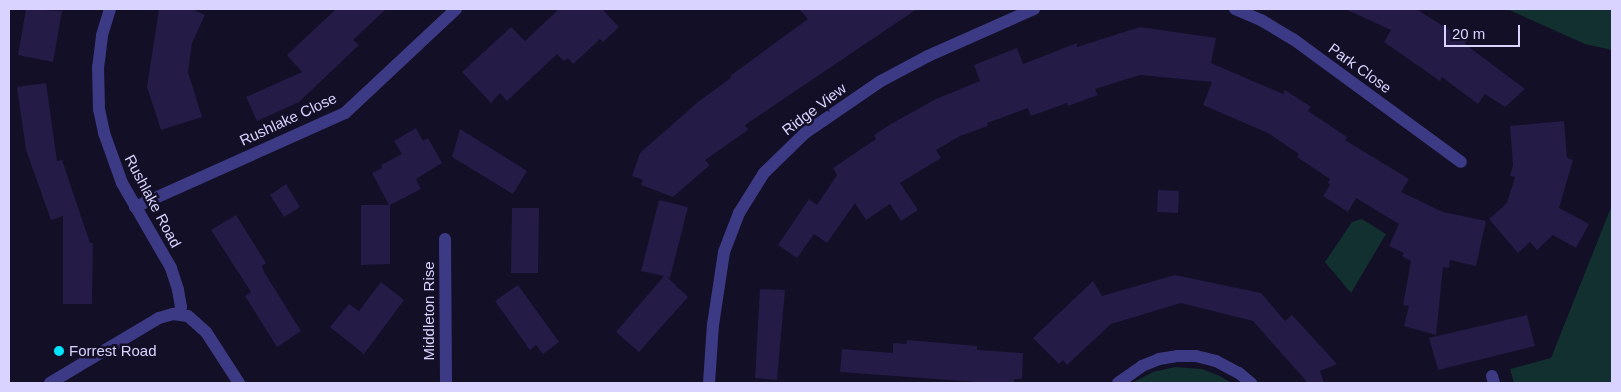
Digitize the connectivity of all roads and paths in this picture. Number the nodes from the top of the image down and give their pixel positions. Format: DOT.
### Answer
graph roads {
  1 [pos="110,9"];
  2 [pos="456,9"];
  3 [pos="1034,9"];
  4 [pos="1235,9"];
  5 [pos="1462,162"];
  6 [pos="136,207"];
  7 [pos="445,239"];
  8 [pos="179,314"];
  9 [pos="50,383"];
  10 [pos="239,383"];
  11 [pos="446,383"];
  12 [pos="710,383"];
  13 [pos="1118,383"];
  14 [pos="1251,383"];
  1 -- 6 [label="street, Rushlake Road"];
  2 -- 6 [label="street, Rushlake Close"];
  3 -- 12 [label="street, Ridge View"];
  4 -- 5 [label="street, Park Close"];
  6 -- 8 [label="street, Rushlake Road"];
  7 -- 11 [label="street, Middleton Rise"];
  8 -- 9 [label="street"];
  8 -- 10 [label="street"];
  13 -- 14 [label="street"];
}
